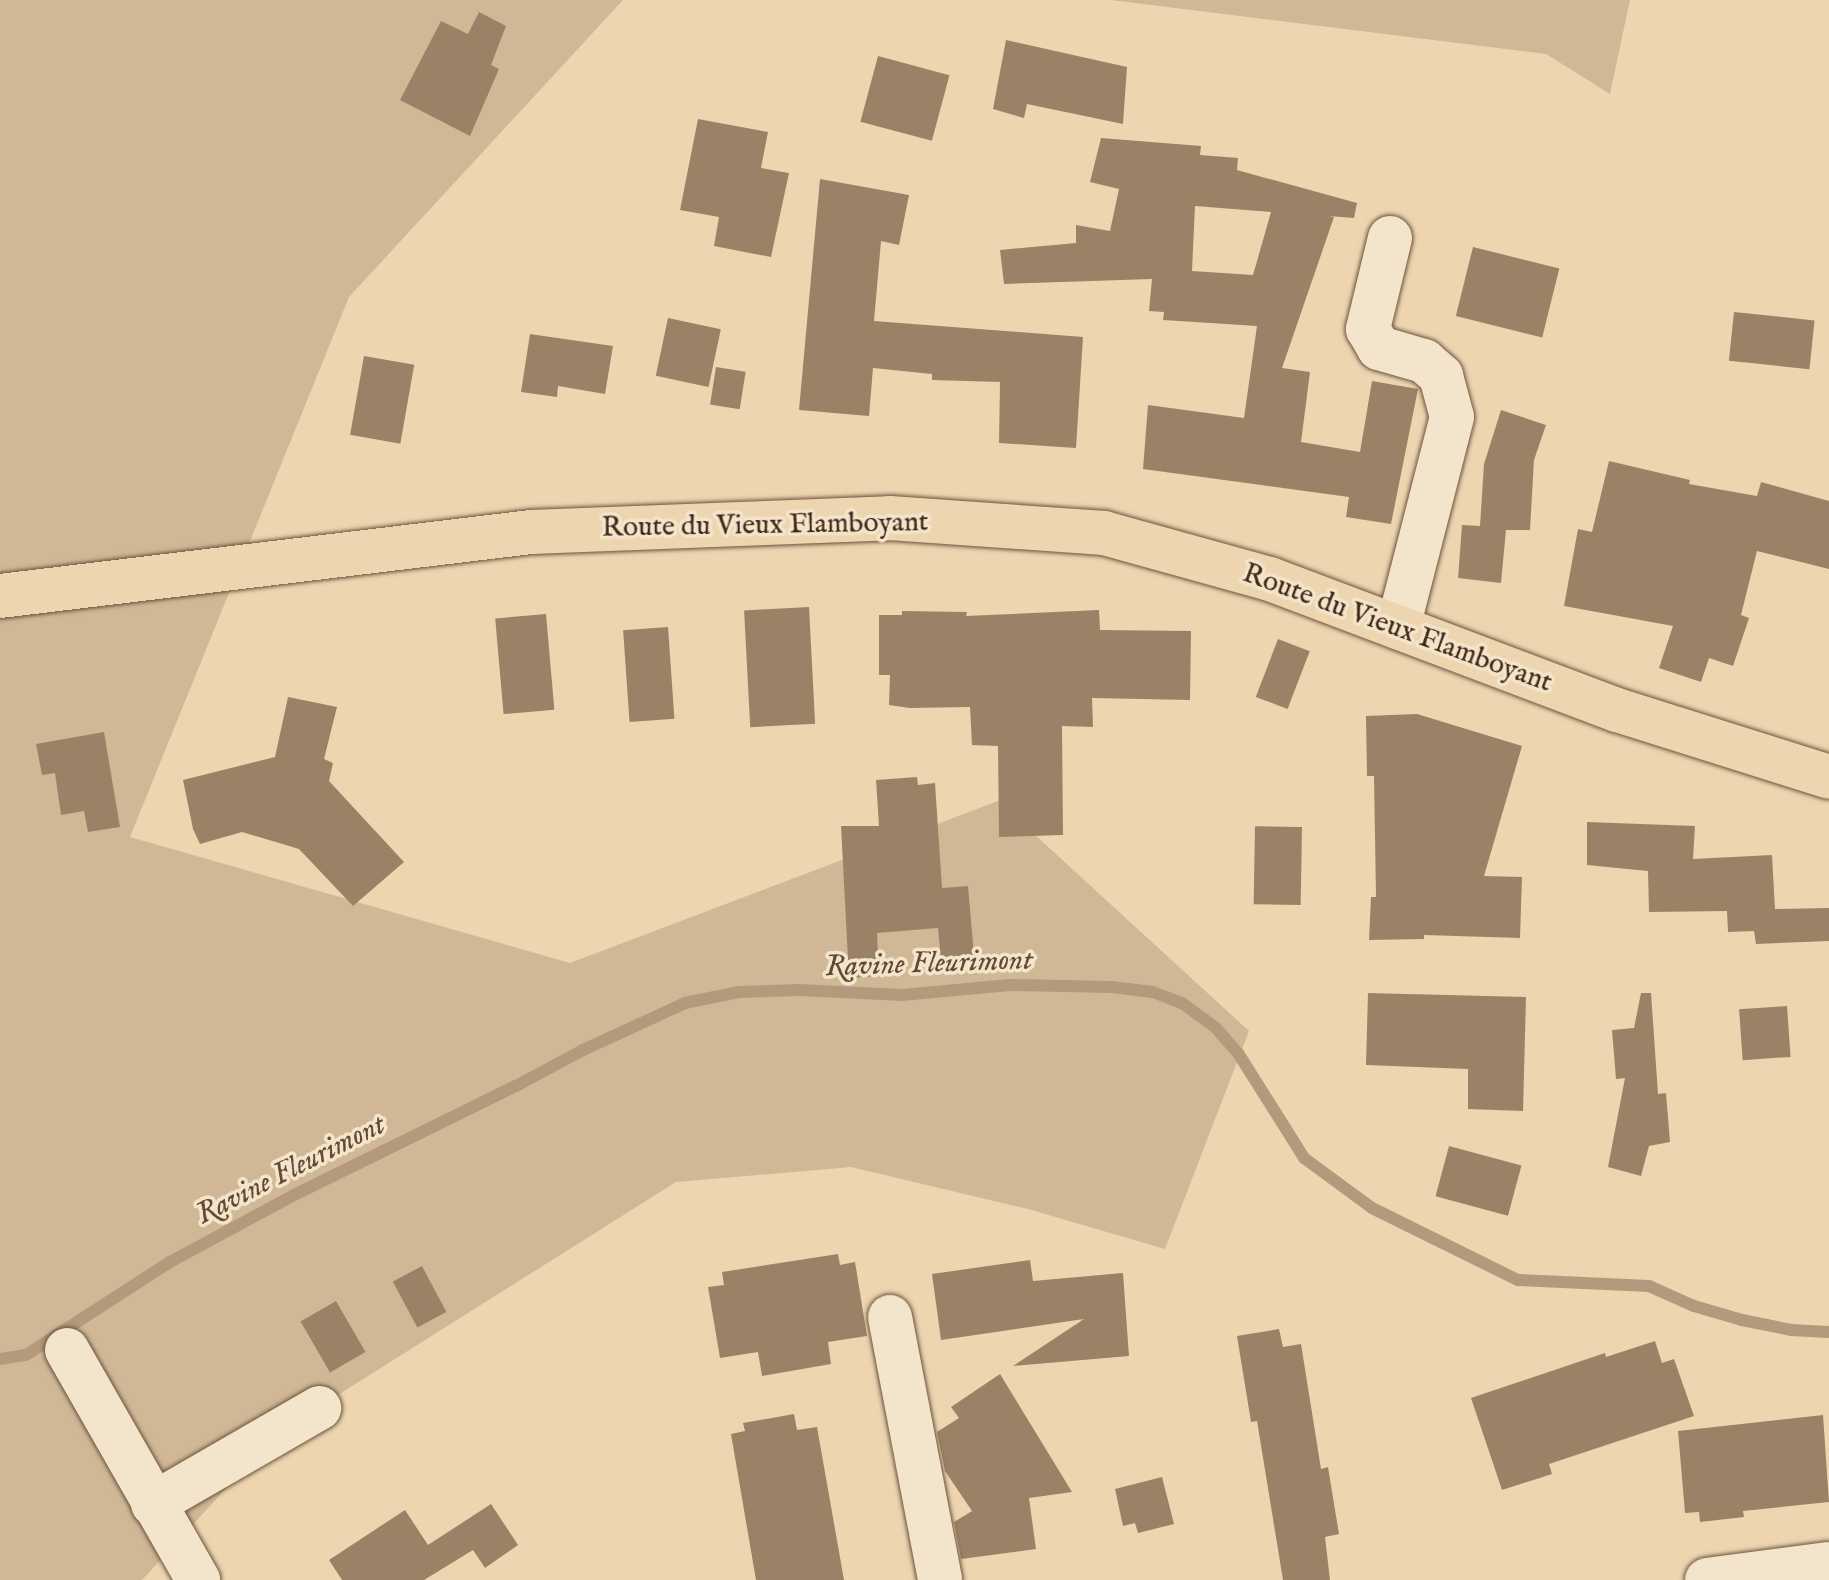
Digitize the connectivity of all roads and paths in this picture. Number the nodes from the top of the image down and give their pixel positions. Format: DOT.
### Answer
graph roads {
  1 [pos="1390,238"];
  2 [pos="0,596"];
  3 [pos="1398,627"];
  4 [pos="1829,777"];
  5 [pos="890,1317"];
  6 [pos="67,1350"];
  7 [pos="319,1408"];
  8 [pos="153,1504"];
  9 [pos="1829,1564"];
  10 [pos="198,1580"];
  11 [pos="940,1580"];
  12 [pos="1707,1580"];
  1 -- 3 [label="street"];
  2 -- 3 [label="main road, Route du Vieux Flamboyant"];
  3 -- 4 [label="main road, Route du Vieux Flamboyant"];
  5 -- 11 [label="street"];
  6 -- 8 [label="street"];
  7 -- 8 [label="street"];
  8 -- 10 [label="street"];
  9 -- 12 [label="street"];
}
